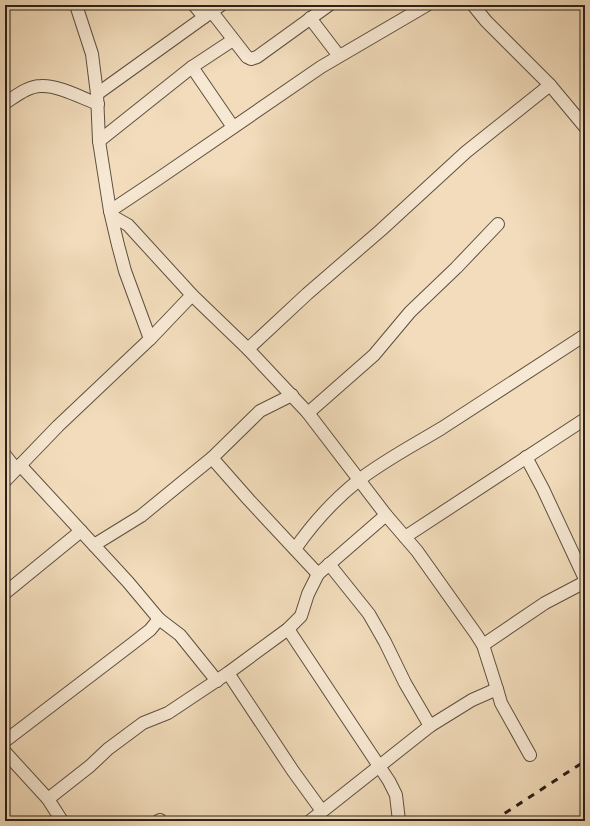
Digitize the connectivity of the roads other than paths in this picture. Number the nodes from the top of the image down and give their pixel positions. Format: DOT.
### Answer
graph roads {
  1 [pos="76,5"];
  2 [pos="194,5"];
  3 [pos="329,5"];
  4 [pos="427,5"];
  5 [pos="477,6"];
  6 [pos="212,11"];
  7 [pos="310,18"];
  8 [pos="233,40"];
  9 [pos="339,56"];
  10 [pos="192,67"];
  11 [pos="550,85"];
  12 [pos="97,99"];
  13 [pos="5,103"];
  14 [pos="233,127"];
  15 [pos="585,127"];
  16 [pos="99,141"];
  17 [pos="111,213"];
  18 [pos="498,224"];
  19 [pos="192,295"];
  20 [pos="585,335"];
  21 [pos="150,339"];
  22 [pos="248,349"];
  23 [pos="292,395"];
  24 [pos="308,413"];
  25 [pos="585,419"];
  26 [pos="5,455"];
  27 [pos="526,457"];
  28 [pos="212,458"];
  29 [pos="11,472"];
  30 [pos="359,480"];
  31 [pos="386,516"];
  32 [pos="81,531"];
  33 [pos="405,537"];
  34 [pos="94,545"];
  35 [pos="295,549"];
  36 [pos="329,564"];
  37 [pos="318,574"];
  38 [pos="585,580"];
  39 [pos="5,593"];
  40 [pos="159,619"];
  41 [pos="288,629"];
  42 [pos="483,645"];
  43 [pos="228,673"];
  44 [pos="217,680"];
  45 [pos="497,689"];
  46 [pos="430,726"];
  47 [pos="7,735"];
  48 [pos="5,752"];
  49 [pos="530,755"];
  50 [pos="378,766"];
  51 [pos="48,800"];
  52 [pos="322,811"];
  53 [pos="62,821"];
  54 [pos="310,821"];
  55 [pos="399,821"];
  1 -- 12 [label="street"];
  2 -- 6 [label="street"];
  3 -- 7 [label="street"];
  4 -- 9 [label="street"];
  5 -- 11 [label="street"];
  6 -- 8 [label="street"];
  6 -- 12 [label="street"];
  7 -- 8 [label="street"];
  7 -- 9 [label="street"];
  8 -- 10 [label="street"];
  9 -- 14 [label="street"];
  10 -- 14 [label="street"];
  10 -- 16 [label="street"];
  11 -- 15 [label="street"];
  11 -- 22 [label="street"];
  12 -- 13 [label="street"];
  12 -- 16 [label="street"];
  14 -- 17 [label="street"];
  16 -- 17 [label="street"];
  17 -- 19 [label="street"];
  17 -- 21 [label="street"];
  18 -- 24 [label="street"];
  19 -- 21 [label="street"];
  19 -- 22 [label="street"];
  20 -- 30 [label="street"];
  21 -- 29 [label="street"];
  22 -- 23 [label="street"];
  23 -- 24 [label="street"];
  23 -- 28 [label="street"];
  24 -- 30 [label="street"];
  25 -- 27 [label="street"];
  26 -- 29 [label="street"];
  27 -- 33 [label="street"];
  27 -- 38 [label="street"];
  28 -- 34 [label="street"];
  28 -- 35 [label="street"];
  29 -- 32 [label="street"];
  30 -- 31 [label="street"];
  30 -- 35 [label="street"];
  31 -- 33 [label="street"];
  31 -- 36 [label="street"];
  32 -- 34 [label="street"];
  32 -- 39 [label="street"];
  33 -- 42 [label="street"];
  34 -- 40 [label="street"];
  35 -- 37 [label="street"];
  36 -- 37 [label="street"];
  36 -- 46 [label="street"];
  37 -- 41 [label="street"];
  38 -- 42 [label="street"];
  40 -- 44 [label="street"];
  40 -- 47 [label="street"];
  41 -- 43 [label="street"];
  41 -- 50 [label="street"];
  42 -- 45 [label="street"];
  43 -- 44 [label="street"];
  43 -- 52 [label="street"];
  44 -- 51 [label="street"];
  45 -- 46 [label="street"];
  45 -- 49 [label="street"];
  46 -- 50 [label="street"];
  48 -- 51 [label="street"];
  50 -- 52 [label="street"];
  50 -- 55 [label="street"];
  51 -- 53 [label="street"];
  52 -- 54 [label="street"];
}
